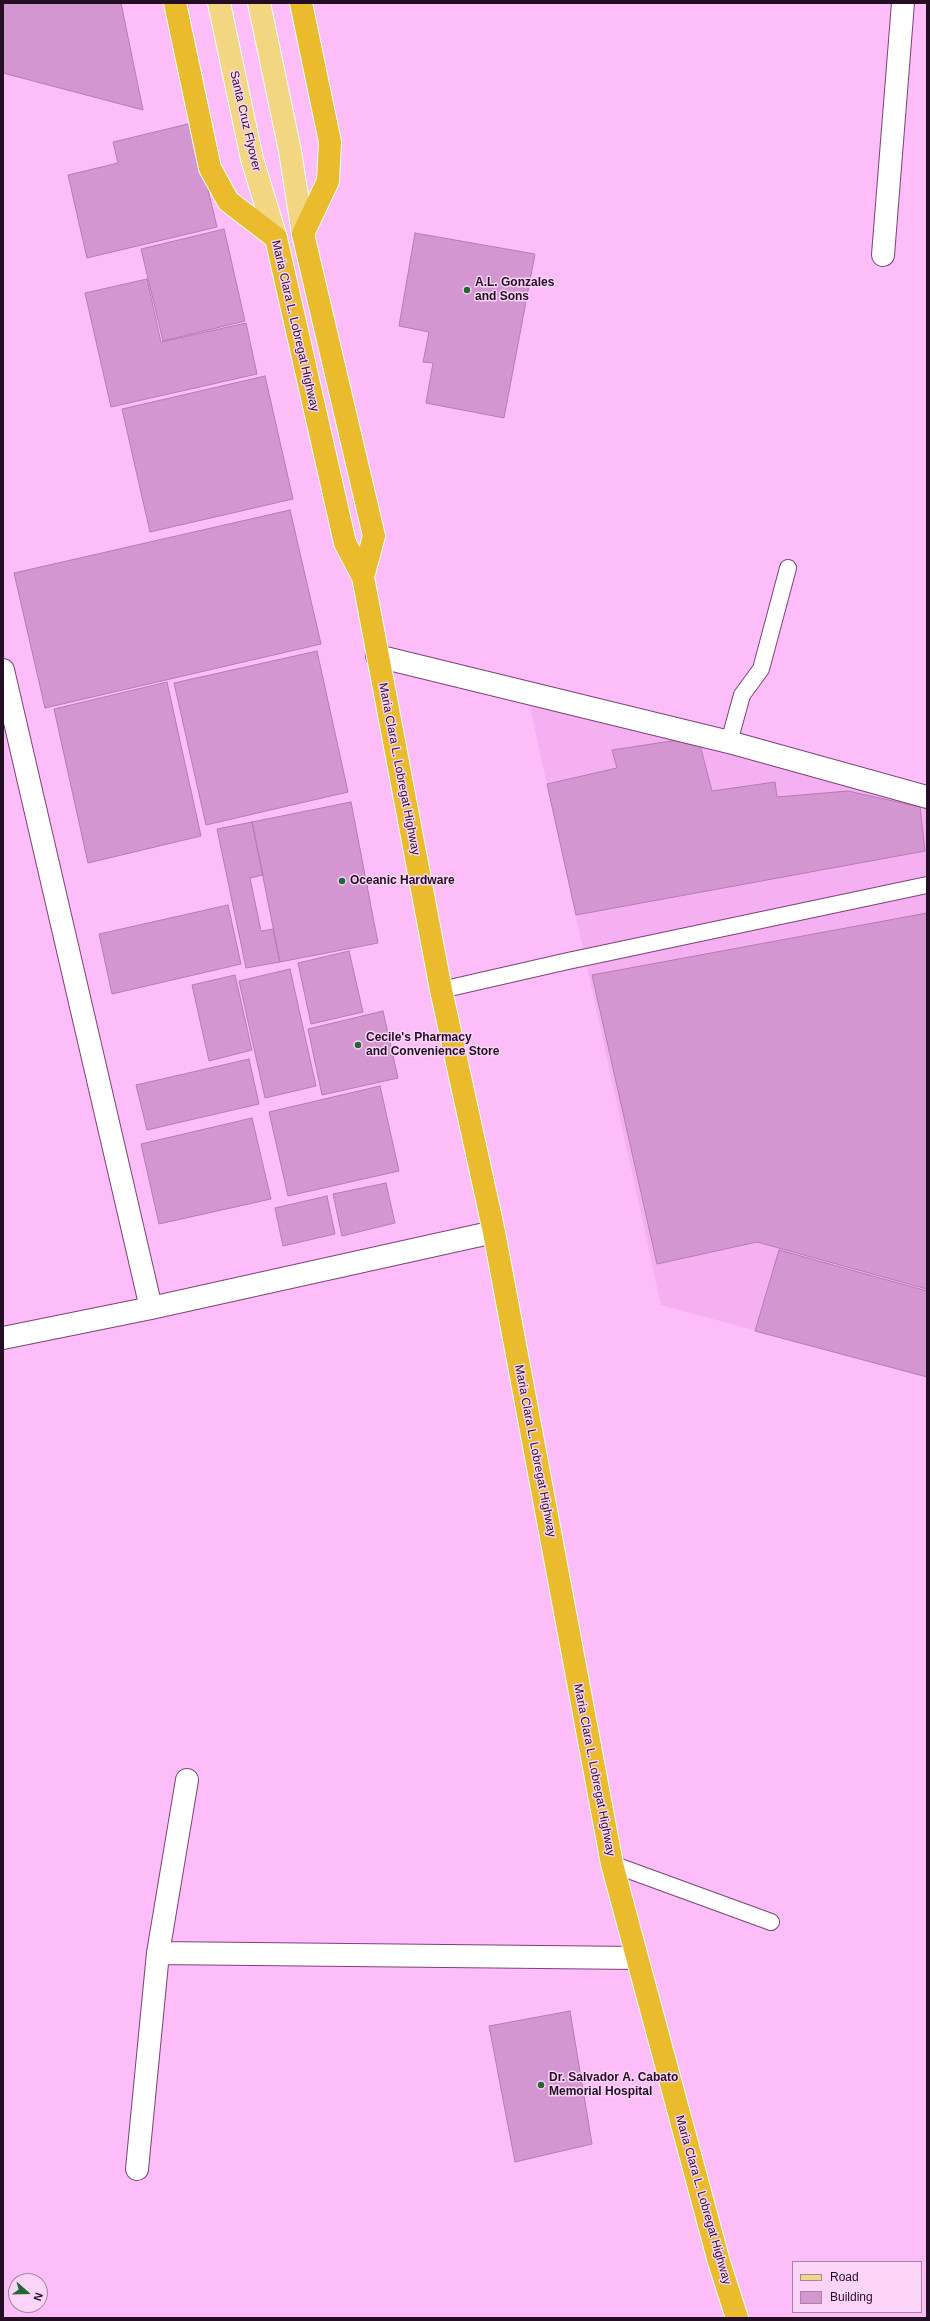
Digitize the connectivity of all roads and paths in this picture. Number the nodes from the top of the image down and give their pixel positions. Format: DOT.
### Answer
graph roads {
  1 [pos="175,3"];
  2 [pos="219,3"];
  3 [pos="259,3"];
  4 [pos="301,3"];
  5 [pos="903,3"];
  6 [pos="303,234"];
  7 [pos="276,238"];
  8 [pos="883,255"];
  9 [pos="788,568"];
  10 [pos="363,577"];
  11 [pos="377,656"];
  12 [pos="3,670"];
  13 [pos="729,742"];
  14 [pos="927,797"];
  15 [pos="927,884"];
  16 [pos="441,990"];
  17 [pos="494,1232"];
  18 [pos="151,1308"];
  19 [pos="3,1338"];
  20 [pos="187,1780"];
  21 [pos="612,1864"];
  22 [pos="771,1922"];
  23 [pos="158,1952"];
  24 [pos="637,1958"];
  25 [pos="137,2169"];
  26 [pos="737,2318"];
  1 -- 7 [label="highway, Maria Clara L. Lobregat Highway"];
  2 -- 7 [label="main road, Santa Cruz Flyover"];
  3 -- 6 [label="main road"];
  4 -- 6 [label="highway"];
  5 -- 8 [label="street"];
  6 -- 10 [label="highway, Maria Clara L. Lobregat Highway"];
  7 -- 10 [label="highway, Maria Clara L. Lobregat Highway"];
  9 -- 13 [label="lane"];
  10 -- 11 [label="highway, Maria Clara L. Lobregat Highway"];
  11 -- 13 [label="street"];
  11 -- 16 [label="highway, Maria Clara L. Lobregat Highway"];
  12 -- 18 [label="street"];
  13 -- 14 [label="street"];
  15 -- 16 [label="lane"];
  16 -- 17 [label="highway, Maria Clara L. Lobregat Highway"];
  17 -- 18 [label="street"];
  17 -- 21 [label="highway, Maria Clara L. Lobregat Highway"];
  18 -- 19 [label="street"];
  20 -- 23 [label="street"];
  21 -- 22 [label="lane"];
  21 -- 24 [label="highway, Maria Clara L. Lobregat Highway"];
  23 -- 24 [label="street"];
  23 -- 25 [label="street"];
  24 -- 26 [label="highway, Maria Clara L. Lobregat Highway"];
}
